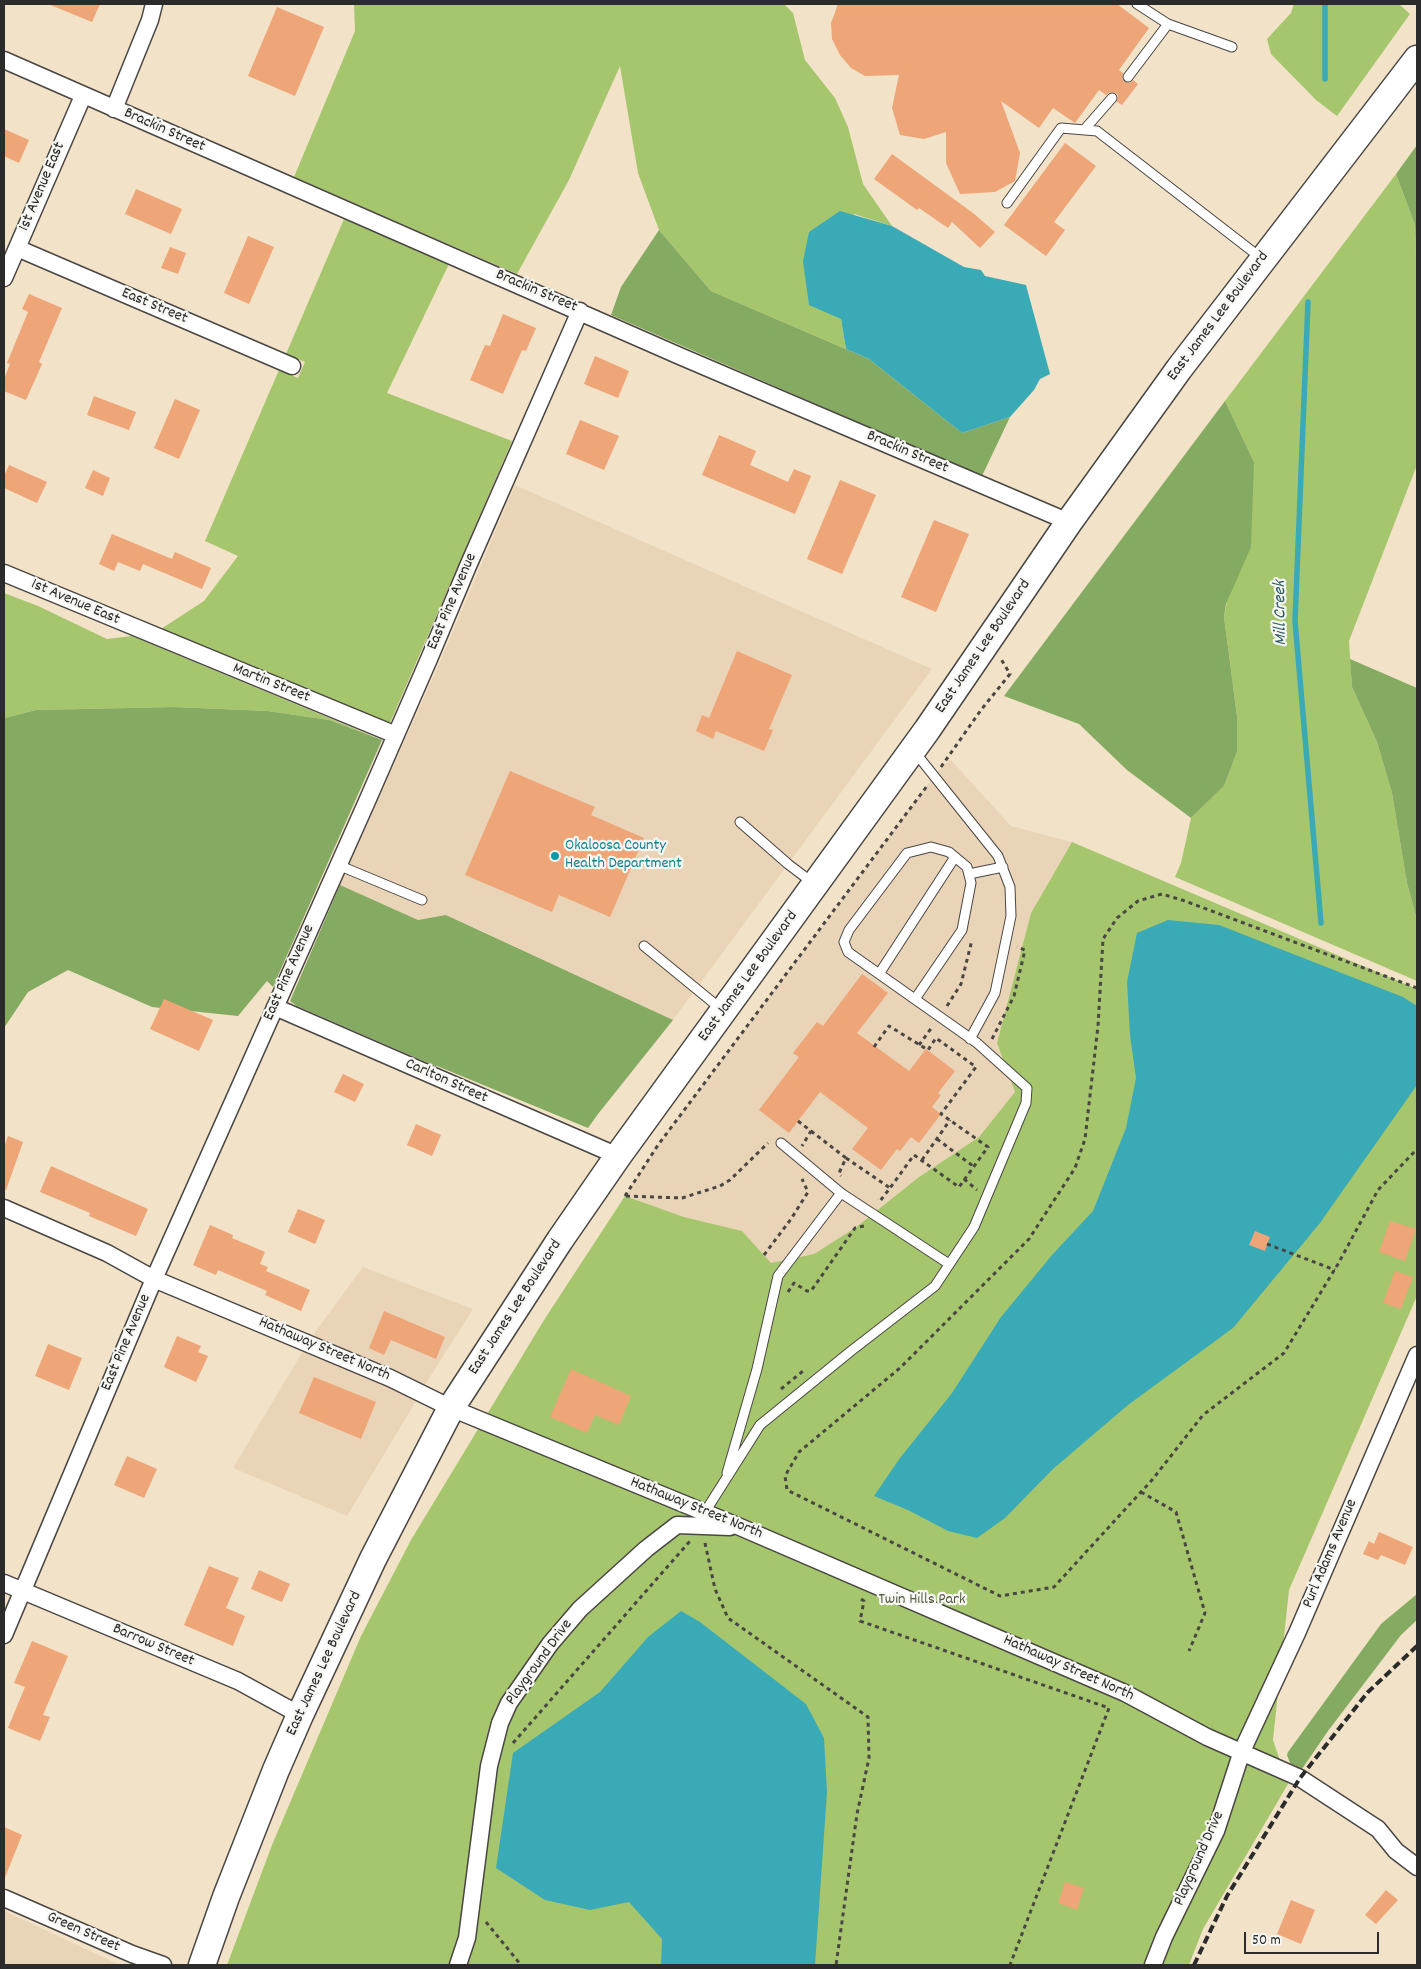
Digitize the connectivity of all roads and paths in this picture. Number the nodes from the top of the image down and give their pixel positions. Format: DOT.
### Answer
graph roads {
  1 [pos="154,4"];
  2 [pos="1137,4"];
  3 [pos="1168,24"];
  4 [pos="1232,47"];
  5 [pos="1417,59"];
  6 [pos="4,60"];
  7 [pos="1128,77"];
  8 [pos="83,96"];
  9 [pos="1112,98"];
  10 [pos="114,109"];
  11 [pos="1084,130"];
  12 [pos="1007,203"];
  13 [pos="17,248"];
  14 [pos="1263,260"];
  15 [pos="4,278"];
  16 [pos="580,311"];
  17 [pos="292,366"];
  18 [pos="1069,522"];
  19 [pos="4,573"];
  20 [pos="146,632"];
  21 [pos="988,640"];
  22 [pos="396,735"];
  23 [pos="913,749"];
  24 [pos="934,776"];
  25 [pos="740,822"];
  26 [pos="955,857"];
  27 [pos="338,865"];
  28 [pos="1004,867"];
  29 [pos="969,874"];
  30 [pos="816,884"];
  31 [pos="422,900"];
  32 [pos="972,938"];
  33 [pos="644,946"];
  34 [pos="879,974"];
  35 [pos="1417,988"];
  36 [pos="915,999"];
  37 [pos="275,1007"];
  38 [pos="724,1011"];
  39 [pos="940,1017"];
  40 [pos="970,1039"];
  41 [pos="919,1045"];
  42 [pos="874,1047"];
  43 [pos="950,1120"];
  44 [pos="798,1121"];
  45 [pos="811,1131"];
  46 [pos="937,1139"];
  47 [pos="770,1142"];
  48 [pos="781,1143"];
  49 [pos="802,1147"];
  50 [pos="1417,1148"];
  51 [pos="618,1156"];
  52 [pos="846,1158"];
  53 [pos="922,1160"];
  54 [pos="973,1166"];
  55 [pos="800,1177"];
  56 [pos="847,1180"];
  57 [pos="890,1188"];
  58 [pos="841,1193"];
  59 [pos="875,1198"];
  60 [pos="4,1208"];
  61 [pos="872,1229"];
  62 [pos="1268,1244"];
  63 [pos="764,1255"];
  64 [pos="949,1264"];
  65 [pos="1334,1270"];
  66 [pos="154,1279"];
  67 [pos="786,1294"];
  68 [pos="1417,1355"];
  69 [pos="806,1369"];
  70 [pos="778,1392"];
  71 [pos="451,1408"];
  72 [pos="724,1482"];
  73 [pos="1140,1492"];
  74 [pos="704,1512"];
  75 [pos="740,1527"];
  76 [pos="696,1535"];
  77 [pos="704,1536"];
  78 [pos="4,1583"];
  79 [pos="24,1590"];
  80 [pos="855,1596"];
  81 [pos="4,1635"];
  82 [pos="1189,1651"];
  83 [pos="300,1716"];
  84 [pos="507,1749"];
  85 [pos="1242,1751"];
  86 [pos="1417,1867"];
  87 [pos="4,1898"];
  88 [pos="485,1921"];
  89 [pos="163,1965"];
  90 [pos="202,1965"];
  91 [pos="458,1965"];
  92 [pos="521,1965"];
  93 [pos="836,1965"];
  94 [pos="1010,1965"];
  95 [pos="1153,1965"];
  1 -- 10 [label="street"];
  2 -- 3 [label="lane"];
  3 -- 4 [label="lane"];
  3 -- 7 [label="lane"];
  5 -- 14 [label="main road, East James Lee Boulevard"];
  6 -- 8 [label="street, Brackin Street"];
  8 -- 10 [label="street, Brackin Street"];
  8 -- 13 [label="street, 1st Avenue East"];
  9 -- 11 [label="lane"];
  10 -- 16 [label="street, Brackin Street"];
  11 -- 12 [label="lane"];
  11 -- 14 [label="lane"];
  13 -- 15 [label="street, 1st Avenue East"];
  13 -- 17 [label="street, East Street"];
  14 -- 18 [label="main road, East James Lee Boulevard"];
  16 -- 18 [label="street, Brackin Street"];
  16 -- 22 [label="street, East Pine Avenue"];
  18 -- 21 [label="main road, East James Lee Boulevard"];
  19 -- 20 [label="street, 1st Avenue East"];
  20 -- 22 [label="street, Martin Street"];
  21 -- 23 [label="main road, East James Lee Boulevard"];
  21 -- 24 [label="path"];
  22 -- 27 [label="street, East Pine Avenue"];
  23 -- 24 [label="lane"];
  23 -- 30 [label="main road, East James Lee Boulevard"];
  24 -- 28 [label="lane"];
  24 -- 47 [label="path"];
  25 -- 30 [label="lane"];
  26 -- 29 [label="lane"];
  26 -- 34 [label="lane"];
  26 -- 34 [label="lane"];
  27 -- 31 [label="lane"];
  27 -- 37 [label="street, East Pine Avenue"];
  28 -- 29 [label="lane"];
  28 -- 40 [label="lane"];
  29 -- 36 [label="lane"];
  30 -- 38 [label="main road, East James Lee Boulevard"];
  32 -- 39 [label="path"];
  33 -- 38 [label="lane"];
  34 -- 36 [label="lane"];
  35 -- 73 [label="path"];
  36 -- 39 [label="lane"];
  37 -- 51 [label="street, Carlton Street"];
  37 -- 66 [label="street, East Pine Avenue"];
  38 -- 51 [label="main road, East James Lee Boulevard"];
  39 -- 40 [label="lane"];
  39 -- 41 [label="path"];
  40 -- 64 [label="lane"];
  41 -- 42 [label="path"];
  41 -- 43 [label="path"];
  43 -- 46 [label="path"];
  43 -- 54 [label="path"];
  44 -- 45 [label="path"];
  45 -- 49 [label="path"];
  45 -- 52 [label="path"];
  46 -- 53 [label="path"];
  46 -- 54 [label="path"];
  48 -- 58 [label="lane"];
  50 -- 65 [label="path"];
  51 -- 71 [label="main road, East James Lee Boulevard"];
  52 -- 56 [label="path"];
  52 -- 57 [label="path"];
  53 -- 54 [label="path"];
  53 -- 57 [label="path"];
  55 -- 63 [label="path"];
  57 -- 59 [label="path"];
  58 -- 64 [label="lane"];
  58 -- 72 [label="lane"];
  60 -- 66 [label="street, Hathaway Street North"];
  61 -- 67 [label="path"];
  62 -- 65 [label="path"];
  64 -- 72 [label="lane"];
  65 -- 73 [label="path"];
  66 -- 71 [label="street, Hathaway Street North"];
  66 -- 79 [label="street, East Pine Avenue"];
  68 -- 85 [label="street, Purl Adams Avenue"];
  69 -- 70 [label="path"];
  71 -- 74 [label="street, Hathaway Street North"];
  71 -- 83 [label="main road, East James Lee Boulevard"];
  72 -- 74 [label="lane"];
  73 -- 82 [label="path"];
  74 -- 75 [label="street, Hathaway Street North"];
  75 -- 85 [label="street, Hathaway Street North"];
  75 -- 91 [label="street, Playground Drive"];
  76 -- 84 [label="path"];
  77 -- 93 [label="path"];
  78 -- 79 [label="street, Barrow Street"];
  79 -- 81 [label="street, East Pine Avenue"];
  79 -- 83 [label="street, Barrow Street"];
  80 -- 94 [label="path"];
  83 -- 90 [label="main road, East James Lee Boulevard"];
  85 -- 86 [label="street, Hathaway Street North"];
  85 -- 95 [label="street, Playground Drive"];
  87 -- 89 [label="street, Green Street"];
  88 -- 92 [label="path"];
}
